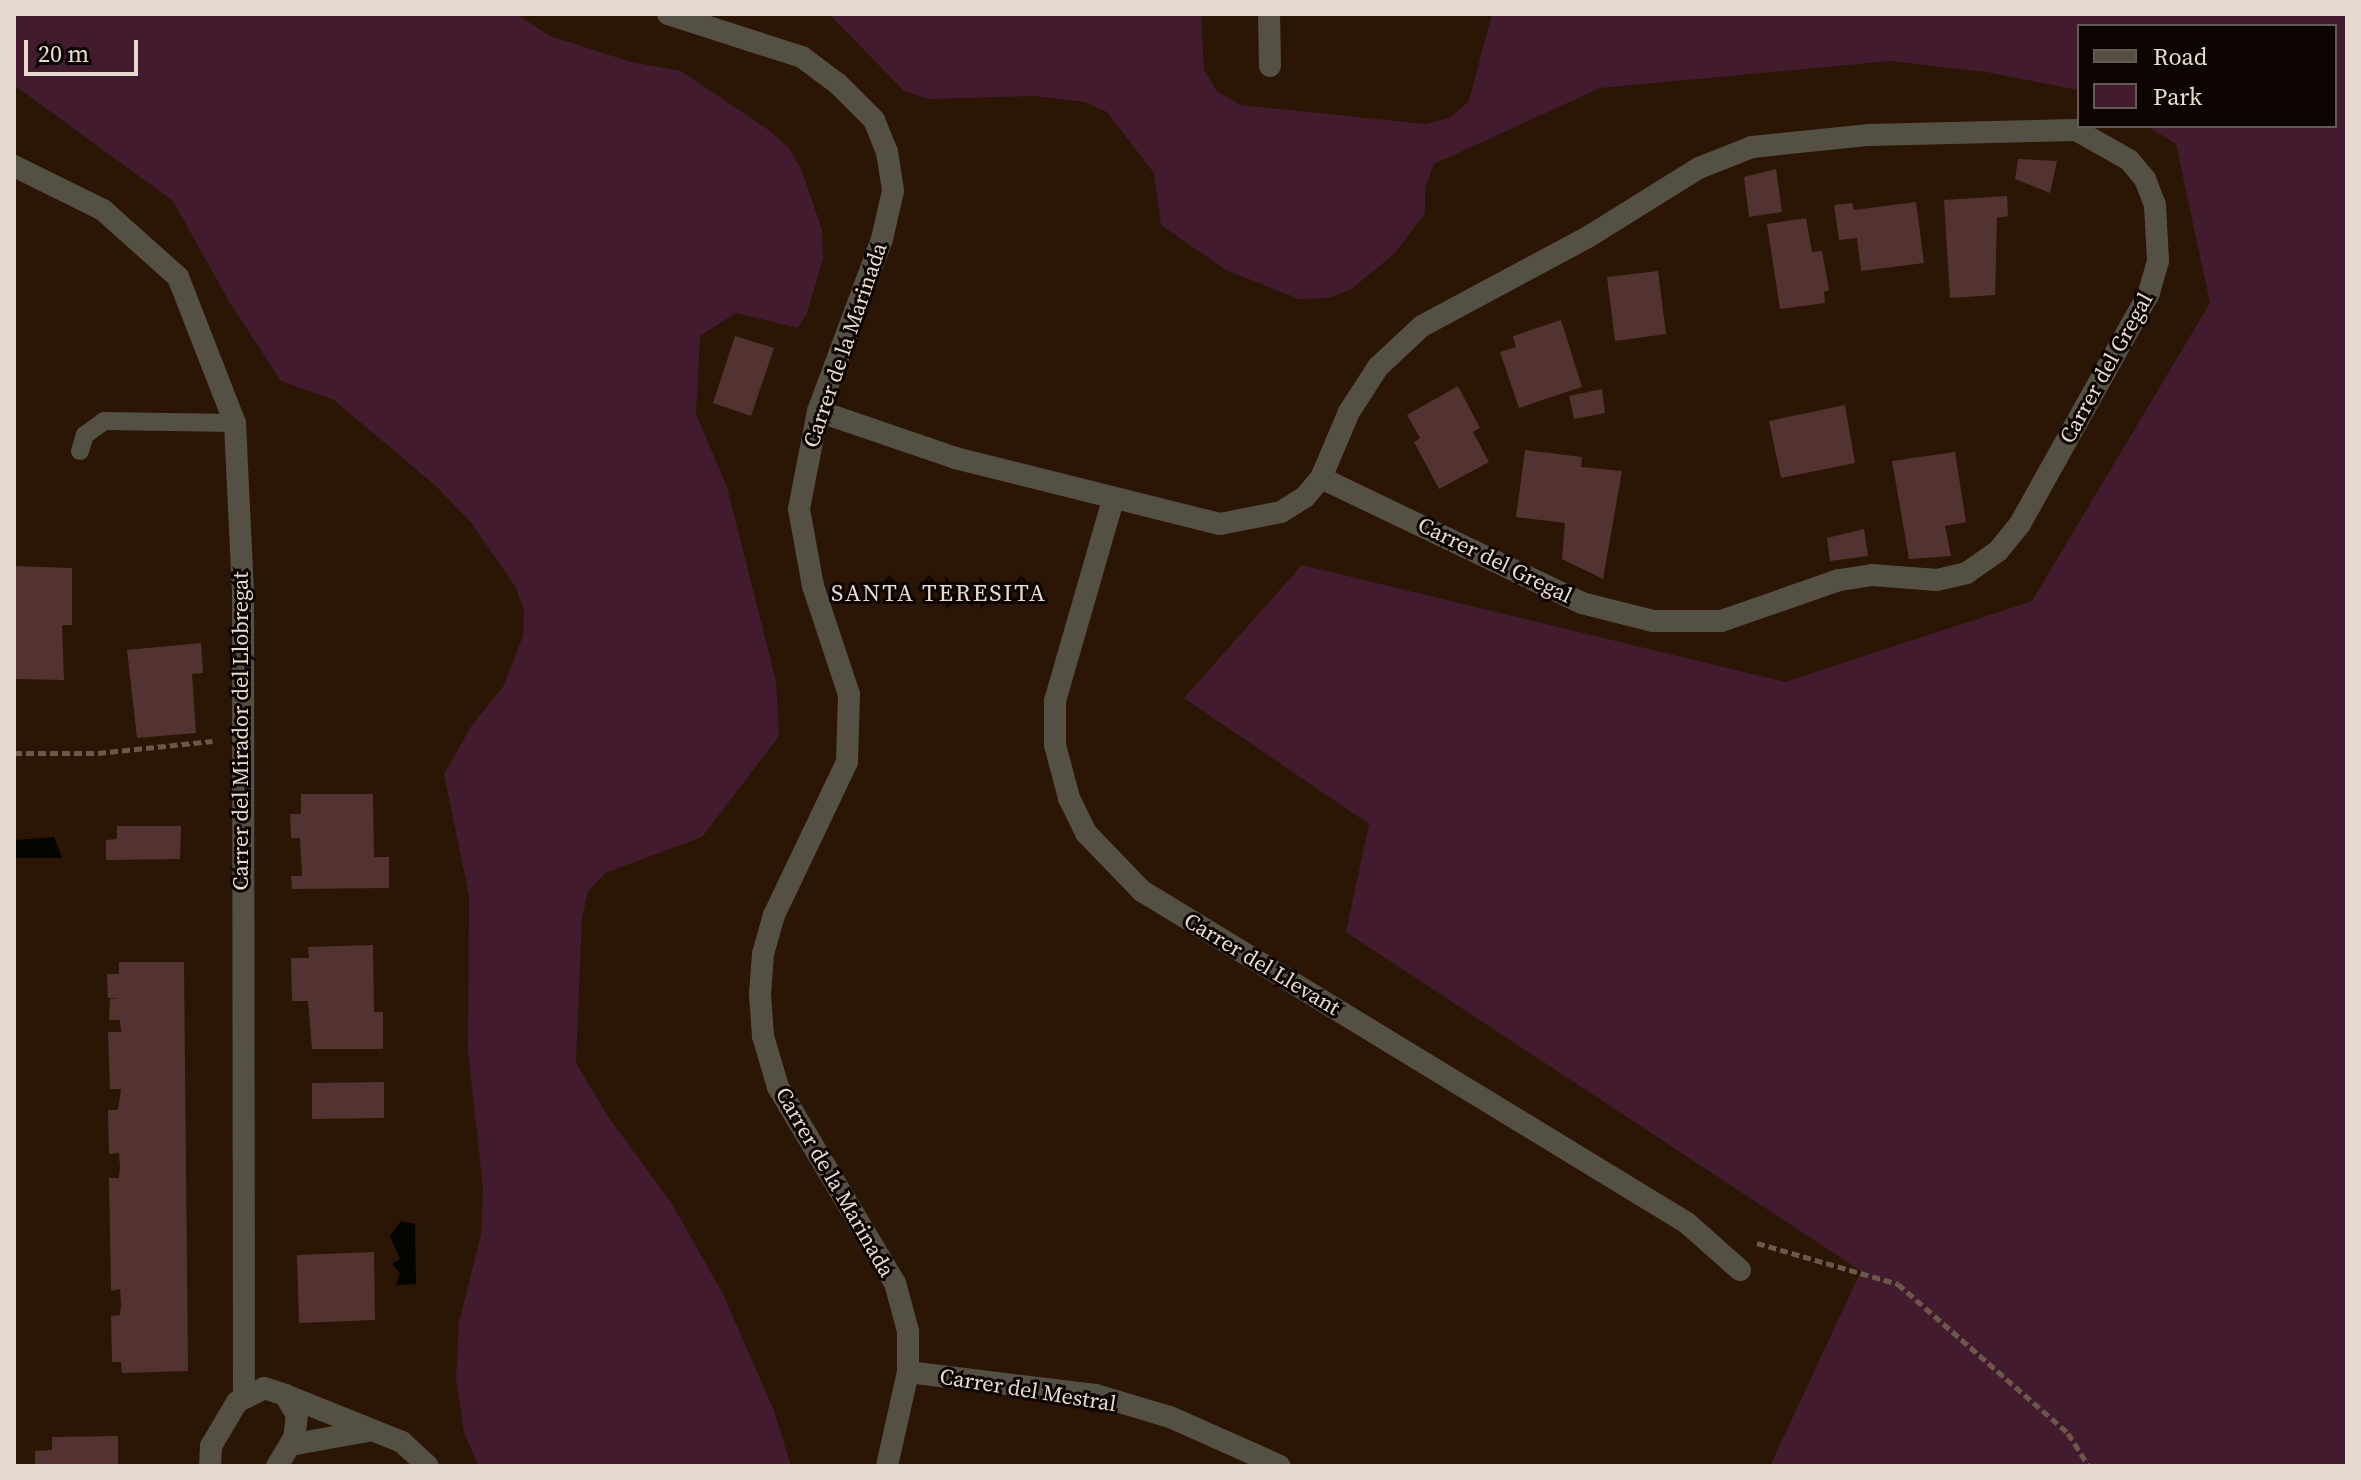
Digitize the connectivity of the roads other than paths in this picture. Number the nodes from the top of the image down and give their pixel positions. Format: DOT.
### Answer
graph roads {
  1 [pos="668,14"];
  2 [pos="1269,14"];
  3 [pos="1270,66"];
  4 [pos="14,166"];
  5 [pos="818,411"];
  6 [pos="235,423"];
  7 [pos="80,451"];
  8 [pos="1321,478"];
  9 [pos="1113,500"];
  10 [pos="1740,1270"];
  11 [pos="908,1372"];
  12 [pos="244,1395"];
  13 [pos="285,1395"];
  14 [pos="367,1431"];
  15 [pos="290,1445"];
  16 [pos="210,1466"];
  17 [pos="277,1466"];
  18 [pos="428,1466"];
  19 [pos="887,1466"];
  20 [pos="1280,1466"];
  1 -- 5 [label="street, Carrer de la Marinada"];
  2 -- 3 [label="street"];
  4 -- 6 [label="street, Carrer del Mirador del Llobregat"];
  5 -- 9 [label="street, Carrer del Gregal"];
  5 -- 11 [label="street, Carrer de la Marinada"];
  6 -- 7 [label="lane"];
  6 -- 12 [label="street, Carrer del Mirador del Llobregat"];
  8 -- 8 [label="street, Carrer del Gregal"];
  8 -- 9 [label="street, Carrer del Gregal"];
  9 -- 10 [label="street, Carrer del Llevant"];
  11 -- 19 [label="street, Carrer de la Marinada"];
  11 -- 20 [label="street, Carrer del Mestral"];
  12 -- 13 [label="street"];
  12 -- 16 [label="street"];
  13 -- 14 [label="street"];
  13 -- 15 [label="street"];
  14 -- 15 [label="street"];
  14 -- 18 [label="street"];
  15 -- 17 [label="street"];
}
